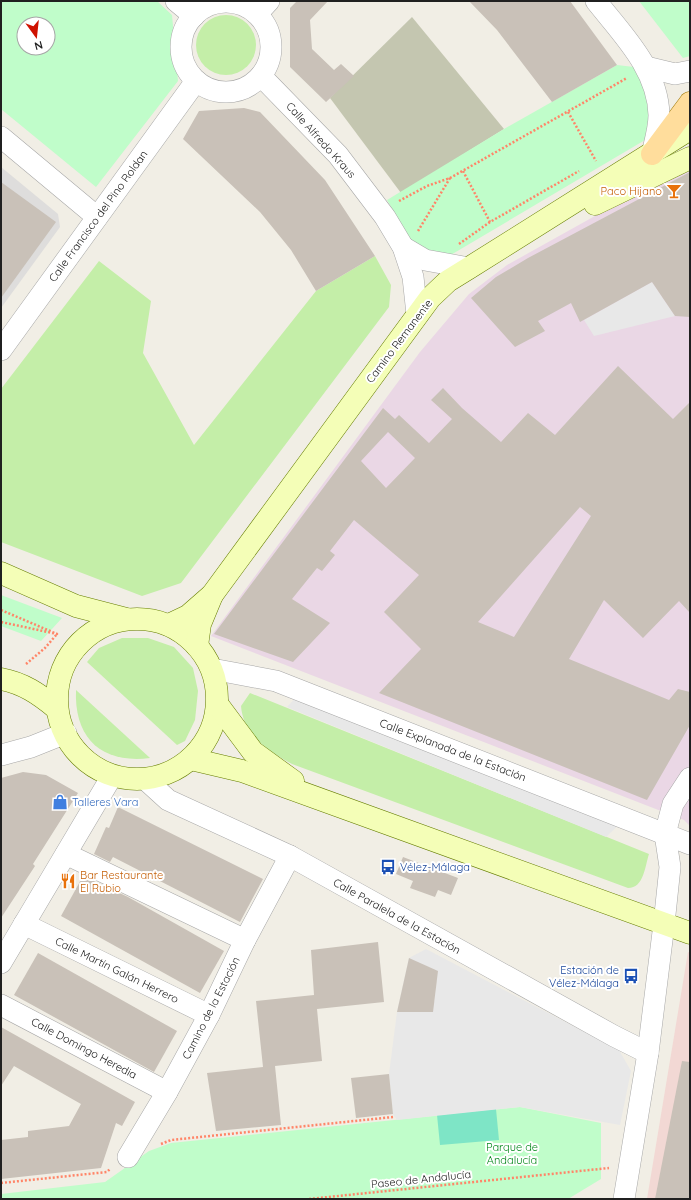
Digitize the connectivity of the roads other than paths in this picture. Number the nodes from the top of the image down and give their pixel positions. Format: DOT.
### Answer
graph roads {
  1 [pos="176,1"];
  2 [pos="596,1"];
  3 [pos="263,8"];
  4 [pos="194,16"];
  5 [pos="646,67"];
  6 [pos="690,71"];
  7 [pos="261,76"];
  8 [pos="196,82"];
  9 [pos="690,103"];
  10 [pos="690,129"];
  11 [pos="1,136"];
  12 [pos="652,154"];
  13 [pos="690,158"];
  14 [pos="97,217"];
  15 [pos="403,247"];
  16 [pos="488,257"];
  17 [pos="469,268"];
  18 [pos="417,314"];
  19 [pos="1,350"];
  20 [pos="1,573"];
  21 [pos="212,595"];
  22 [pos="126,620"];
  23 [pos="169,625"];
  24 [pos="197,646"];
  25 [pos="212,668"];
  26 [pos="10,674"];
  27 [pos="218,705"];
  28 [pos="56,708"];
  29 [pos="66,733"];
  30 [pos="1,755"];
  31 [pos="191,759"];
  32 [pos="112,776"];
  33 [pos="690,778"];
  34 [pos="146,780"];
  35 [pos="318,799"];
  36 [pos="665,834"];
  37 [pos="690,844"];
  38 [pos="66,854"];
  39 [pos="290,856"];
  40 [pos="664,924"];
  41 [pos="13,933"];
  42 [pos="690,933"];
  43 [pos="245,940"];
  44 [pos="1,963"];
  45 [pos="1,1005"];
  46 [pos="209,1015"];
  47 [pos="648,1053"];
  48 [pos="168,1092"];
  49 [pos="128,1157"];
  50 [pos="624,1199"];
  1 -- 4 [label="street"];
  2 -- 5 [label="street"];
  3 -- 4 [label="street"];
  3 -- 7 [label="street"];
  4 -- 8 [label="street"];
  5 -- 6 [label="street"];
  5 -- 12 [label="street"];
  7 -- 8 [label="street"];
  7 -- 15 [label="street, Calle Alfredo Kraus"];
  8 -- 14 [label="street, Calle Francisco del Pino Roldan"];
  9 -- 12 [label="main road"];
  10 -- 12 [label="street, Camino Remanente"];
  11 -- 14 [label="street"];
  12 -- 16 [label="street, Camino Remanente"];
  13 -- 16 [label="street"];
  14 -- 19 [label="street, Calle Francisco del Pino Roldan"];
  15 -- 17 [label="street, Calle Alfredo Kraus"];
  15 -- 18 [label="street, Calle Alfredo Kraus"];
  16 -- 17 [label="street, Camino Remanente"];
  17 -- 18 [label="street, Camino Remanente"];
  18 -- 21 [label="street, Camino Remanente"];
  20 -- 22 [label="street"];
  21 -- 23 [label="street, Camino Remanente"];
  21 -- 24 [label="street, Camino Remanente"];
  22 -- 23 [label="street"];
  22 -- 28 [label="street"];
  23 -- 24 [label="street"];
  24 -- 25 [label="street"];
  25 -- 27 [label="street"];
  25 -- 36 [label="street, Calle Explanada de la Estación"];
  26 -- 28 [label="street"];
  27 -- 31 [label="street"];
  27 -- 35 [label="street"];
  28 -- 29 [label="street"];
  29 -- 30 [label="street"];
  29 -- 32 [label="street"];
  31 -- 34 [label="street"];
  31 -- 35 [label="street"];
  32 -- 34 [label="street"];
  32 -- 38 [label="street"];
  33 -- 36 [label="street"];
  34 -- 39 [label="street, Calle Paralela de la Estación"];
  35 -- 40 [label="street"];
  36 -- 37 [label="street, Calle Explanada de la Estación"];
  36 -- 40 [label="street"];
  38 -- 41 [label="street"];
  38 -- 43 [label="street"];
  39 -- 43 [label="street, Camino de la Estación"];
  39 -- 47 [label="street, Calle Paralela de la Estación"];
  40 -- 42 [label="street"];
  40 -- 47 [label="street"];
  41 -- 44 [label="street"];
  41 -- 46 [label="street, Calle Martín Galán Herrero"];
  43 -- 46 [label="street, Camino de la Estación"];
  45 -- 48 [label="street, Calle Domingo Heredia"];
  46 -- 48 [label="street, Camino de la Estación"];
  47 -- 50 [label="street"];
  48 -- 49 [label="street, Camino de la Estación"];
}
